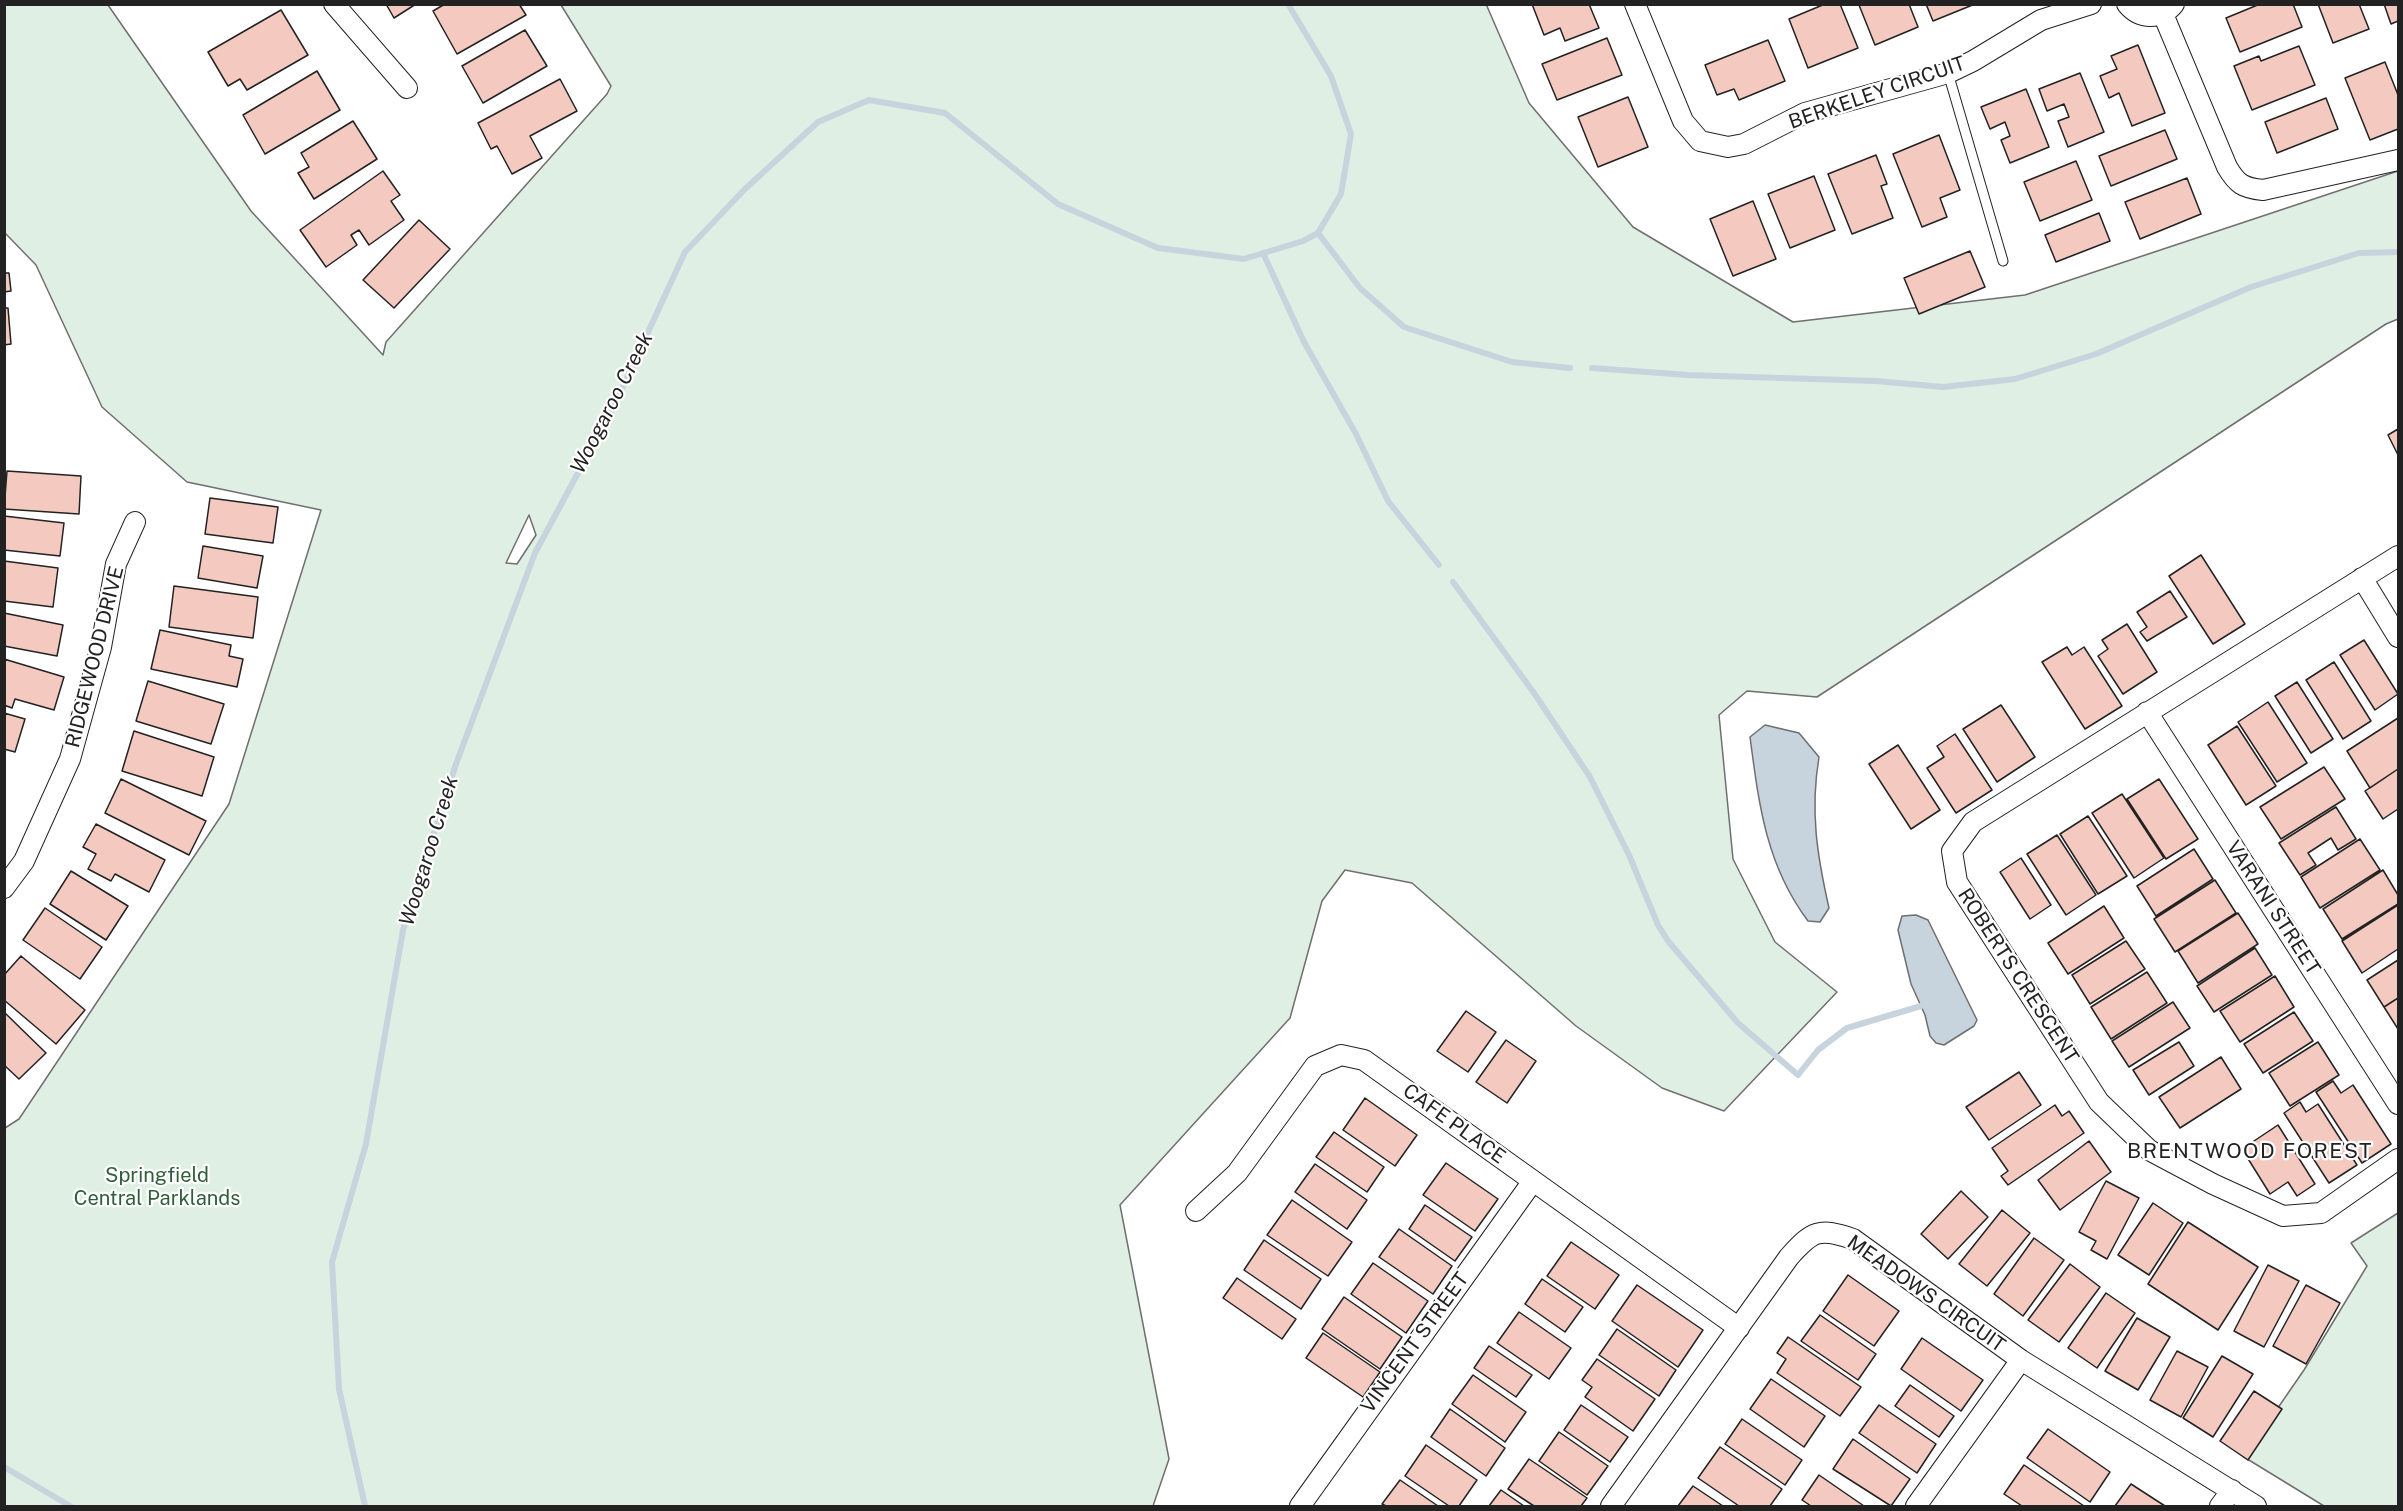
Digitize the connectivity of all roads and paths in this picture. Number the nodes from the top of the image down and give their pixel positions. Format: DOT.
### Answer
graph roads {
  1 [pos="334,4"];
  2 [pos="1635,4"];
  3 [pos="2091,4"];
  4 [pos="2127,4"];
  5 [pos="2168,9"];
  6 [pos="1948,73"];
  7 [pos="407,88"];
  8 [pos="2398,160"];
  9 [pos="2002,261"];
  10 [pos="135,522"];
  11 [pos="2398,556"];
  12 [pos="2362,579"];
  13 [pos="2398,637"];
  14 [pos="2147,712"];
  15 [pos="4,888"];
  16 [pos="2398,1104"];
  17 [pos="2398,1159"];
  18 [pos="1533,1181"];
  19 [pos="1196,1211"];
  20 [pos="1739,1328"];
  21 [pos="2021,1360"];
  22 [pos="2232,1490"];
  23 [pos="1300,1506"];
  24 [pos="1611,1506"];
  25 [pos="1916,1506"];
  26 [pos="2220,1506"];
  27 [pos="2256,1506"];
  1 -- 7 [label="street"];
  2 -- 6 [label="street, BERKELEY CIRCUIT"];
  3 -- 6 [label="street, BERKELEY CIRCUIT"];
  4 -- 5 [label="street"];
  5 -- 8 [label="street"];
  6 -- 9 [label="lane"];
  10 -- 15 [label="street, RIDGEWOOD DRIVE"];
  11 -- 12 [label="street, ROBERTS CRESCENT"];
  12 -- 13 [label="street"];
  12 -- 14 [label="street, ROBERTS CRESCENT"];
  14 -- 16 [label="street, VARANI STREET"];
  14 -- 17 [label="street, ROBERTS CRESCENT"];
  18 -- 19 [label="street, CAFE PLACE"];
  18 -- 20 [label="street, CAFE PLACE"];
  18 -- 23 [label="street, VINCENT STREET"];
  20 -- 21 [label="street, MEADOWS CIRCUIT"];
  20 -- 24 [label="street, MEADOWS CIRCUIT"];
  21 -- 22 [label="street, MEADOWS CIRCUIT"];
  21 -- 25 [label="street"];
  22 -- 26 [label="street"];
  22 -- 27 [label="street, MEADOWS CIRCUIT"];
}
